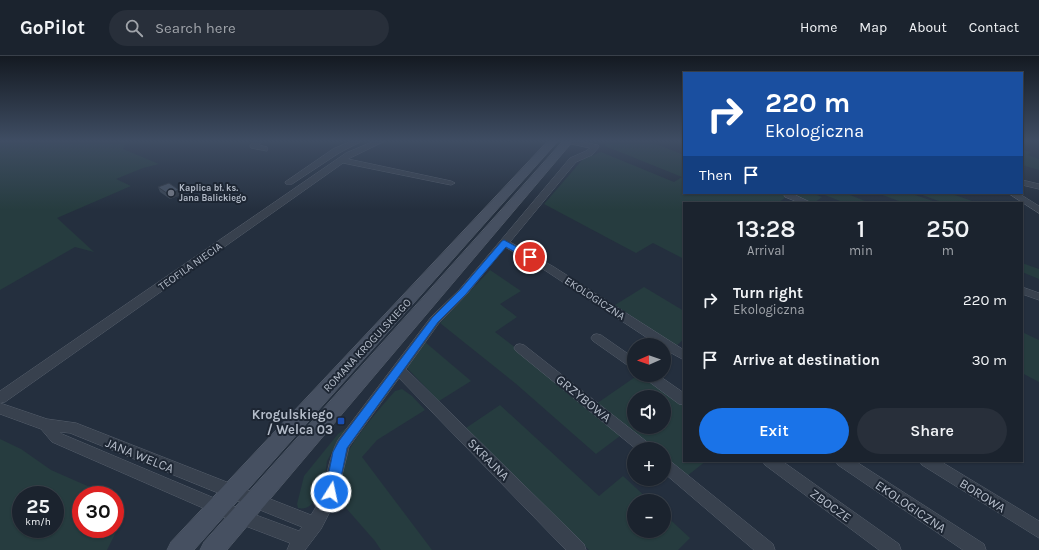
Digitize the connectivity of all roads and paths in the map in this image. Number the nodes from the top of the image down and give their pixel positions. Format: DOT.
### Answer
graph roads {
  1 [pos="317,163"];
  2 [pos="338,163"];
  3 [pos="356,163"];
  4 [pos="541,163"];
  5 [pos="543,163"];
  6 [pos="570,163"];
  7 [pos="289,182"];
  8 [pos="1023,182"];
  9 [pos="451,183"];
  10 [pos="1039,187"];
  11 [pos="1014,194"];
  12 [pos="788,195"];
  13 [pos="806,202"];
  14 [pos="1039,210"];
  15 [pos="504,243"];
  16 [pos="1023,290"];
  17 [pos="1039,297"];
  18 [pos="597,338"];
  19 [pos="520,348"];
  20 [pos="683,355"];
  21 [pos="627,359"];
  22 [pos="398,370"];
  23 [pos="659,382"];
  24 [pos="0,398"];
  25 [pos="683,399"];
  26 [pos="0,408"];
  27 [pos="46,425"];
  28 [pos="637,442"];
  29 [pos="771,462"];
  30 [pos="846,462"];
  31 [pos="929,462"];
  32 [pos="671,470"];
  33 [pos="226,499"];
  34 [pos="248,509"];
  35 [pos="315,524"];
  36 [pos="1039,530"];
  37 [pos="299,545"];
  38 [pos="179,550"];
  39 [pos="212,550"];
  40 [pos="578,550"];
  41 [pos="767,550"];
  42 [pos="893,550"];
  43 [pos="978,550"];
  1 -- 7 [label="street"];
  2 -- 24 [label="street, TEOFILA NIECIA"];
  3 -- 9 [label="street"];
  4 -- 33 [label="main road, ROMANA KROGULSKIEGO"];
  5 -- 34 [label="main road, ROMANA KROGULSKIEGO"];
  6 -- 15 [label="street"];
  8 -- 10 [label="street"];
  11 -- 14 [label="street"];
  12 -- 13 [label="street"];
  15 -- 20 [label="street, EKOLOGICZNA"];
  15 -- 22 [label="street"];
  16 -- 17 [label="street"];
  18 -- 21 [label="street"];
  19 -- 28 [label="street, GRZYBOWA"];
  22 -- 35 [label="street"];
  22 -- 40 [label="street, SKRAJNA"];
  23 -- 25 [label="street"];
  26 -- 27 [label="street, JANA WELCA"];
  27 -- 33 [label="street, JANA WELCA"];
  27 -- 33 [label="street, JANA WELCA"];
  29 -- 42 [label="street, ZBOCZE"];
  30 -- 43 [label="street, EKOLOGICZNA"];
  31 -- 36 [label="street, BOROWA"];
  32 -- 41 [label="street"];
  33 -- 34 [label="street"];
  33 -- 34 [label="street"];
  33 -- 38 [label="main road, ROMANA KROGULSKIEGO"];
  34 -- 35 [label="street"];
  34 -- 37 [label="street"];
  34 -- 39 [label="main road, ROMANA KROGULSKIEGO"];
  35 -- 37 [label="street"];
}
